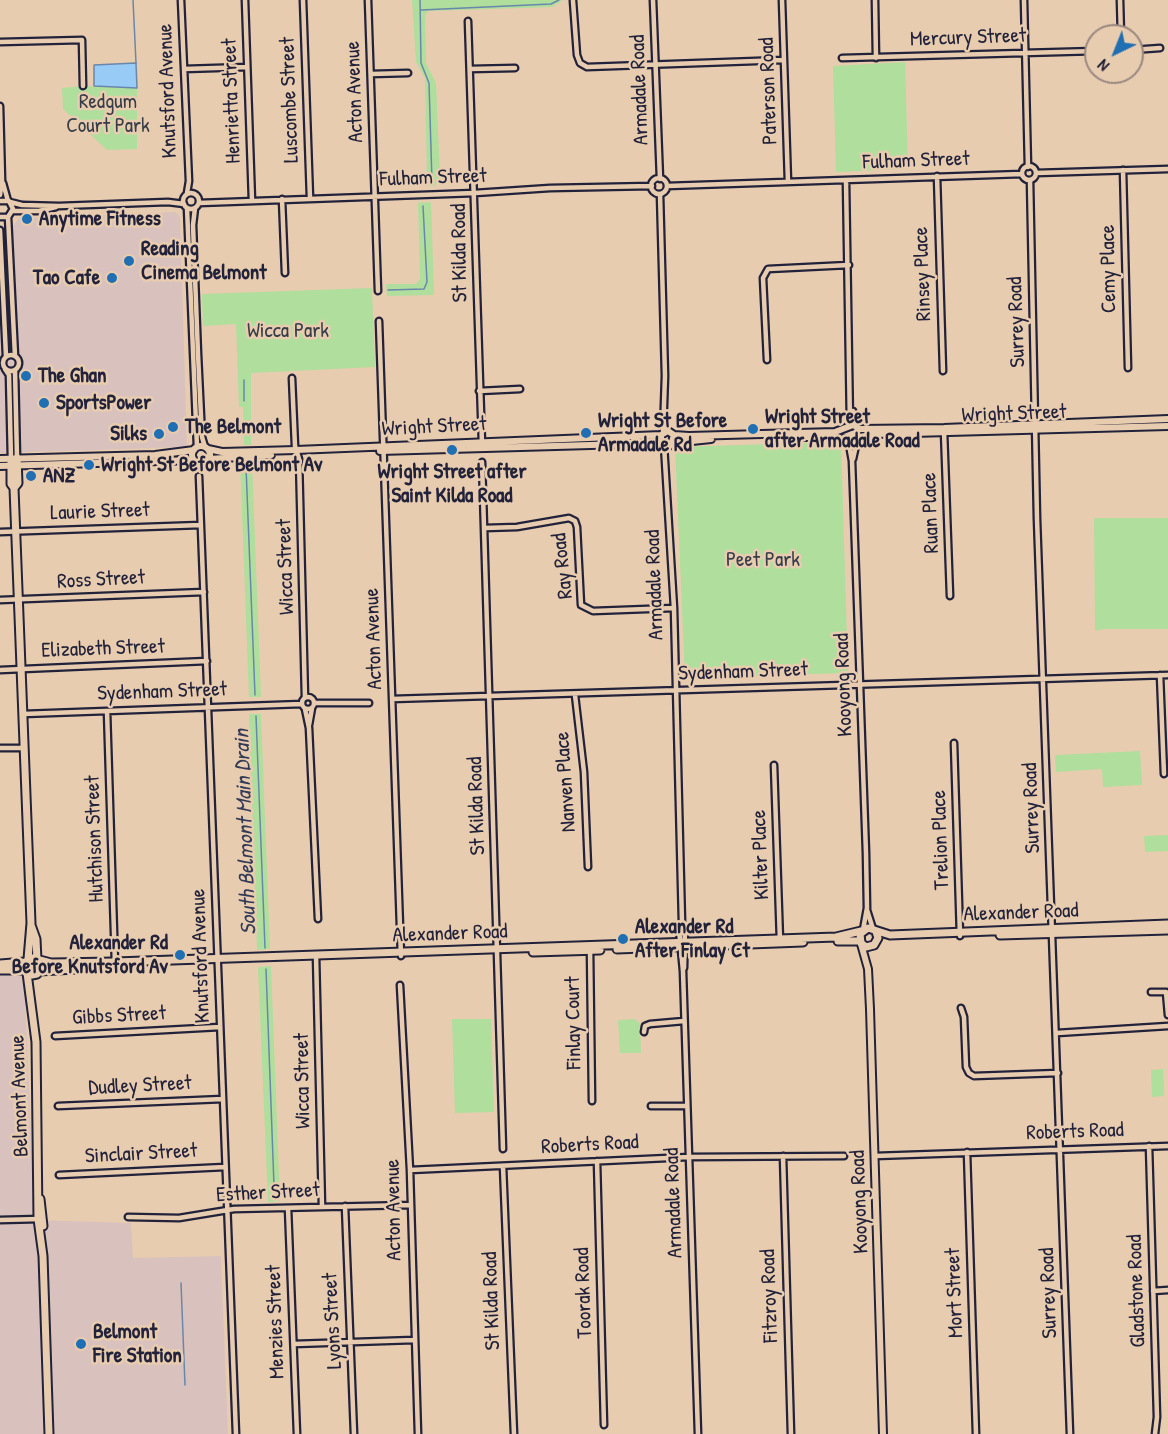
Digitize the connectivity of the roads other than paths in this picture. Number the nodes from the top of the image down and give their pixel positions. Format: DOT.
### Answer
graph roads {
  1 [pos="181,0"];
  2 [pos="245,0"];
  3 [pos="303,0"];
  4 [pos="368,0"];
  5 [pos="653,0"];
  6 [pos="782,0"];
  7 [pos="875,0"];
  8 [pos="1024,0"];
  9 [pos="1120,0"];
  10 [pos="573,1"];
  11 [pos="468,21"];
  12 [pos="1121,24"];
  13 [pos="0,42"];
  14 [pos="1160,48"];
  15 [pos="1144,49"];
  16 [pos="1084,51"];
  17 [pos="1026,53"];
  18 [pos="842,58"];
  19 [pos="876,58"];
  20 [pos="784,60"];
  21 [pos="655,64"];
  22 [pos="247,67"];
  23 [pos="515,68"];
  24 [pos="184,69"];
  25 [pos="470,69"];
  26 [pos="408,73"];
  27 [pos="371,74"];
  28 [pos="83,86"];
  29 [pos="0,106"];
  30 [pos="0,125"];
  31 [pos="1028,167"];
  32 [pos="1168,169"];
  33 [pos="1123,170"];
  34 [pos="1036,173"];
  35 [pos="1022,174"];
  36 [pos="937,176"];
  37 [pos="660,179"];
  38 [pos="2,180"];
  39 [pos="1030,180"];
  40 [pos="189,181"];
  41 [pos="846,181"];
  42 [pos="788,182"];
  43 [pos="652,186"];
  44 [pos="667,186"];
  45 [pos="193,192"];
  46 [pos="475,193"];
  47 [pos="660,194"];
  48 [pos="0,195"];
  49 [pos="185,195"];
  50 [pos="375,196"];
  51 [pos="310,198"];
  52 [pos="282,199"];
  53 [pos="0,201"];
  54 [pos="252,201"];
  55 [pos="9,202"];
  56 [pos="168,202"];
  57 [pos="198,203"];
  58 [pos="59,206"];
  59 [pos="185,206"];
  60 [pos="13,211"];
  61 [pos="0,217"];
  62 [pos="8,217"];
  63 [pos="0,230"];
  64 [pos="849,265"];
  65 [pos="285,273"];
  66 [pos="378,291"];
  67 [pos="379,321"];
  68 [pos="6,356"];
  69 [pos="15,356"];
  70 [pos="767,360"];
  71 [pos="1128,368"];
  72 [pos="5,369"];
  73 [pos="15,370"];
  74 [pos="943,371"];
  75 [pos="292,378"];
  76 [pos="520,389"];
  77 [pos="479,391"];
  78 [pos="1168,419"];
  79 [pos="1168,426"];
  80 [pos="853,427"];
  81 [pos="1037,427"];
  82 [pos="944,430"];
  83 [pos="667,439"];
  84 [pos="847,439"];
  85 [pos="859,439"];
  86 [pos="482,444"];
  87 [pos="195,448"];
  88 [pos="207,448"];
  89 [pos="385,448"];
  90 [pos="297,452"];
  91 [pos="0,459"];
  92 [pos="209,459"];
  93 [pos="194,460"];
  94 [pos="852,461"];
  95 [pos="14,462"];
  96 [pos="482,462"];
  97 [pos="0,466"];
  98 [pos="199,476"];
  99 [pos="201,525"];
  100 [pos="485,528"];
  101 [pos="16,531"];
  102 [pos="0,532"];
  103 [pos="204,592"];
  104 [pos="950,596"];
  105 [pos="0,600"];
  106 [pos="18,600"];
  107 [pos="674,608"];
  108 [pos="207,661"];
  109 [pos="21,669"];
  110 [pos="0,670"];
  111 [pos="1160,675"];
  112 [pos="1168,675"];
  113 [pos="1043,677"];
  114 [pos="861,684"];
  115 [pos="674,691"];
  116 [pos="575,695"];
  117 [pos="490,696"];
  118 [pos="307,697"];
  119 [pos="392,699"];
  120 [pos="369,703"];
  121 [pos="209,706"];
  122 [pos="303,706"];
  123 [pos="313,706"];
  124 [pos="107,711"];
  125 [pos="23,714"];
  126 [pos="309,728"];
  127 [pos="954,743"];
  128 [pos="0,748"];
  129 [pos="24,748"];
  130 [pos="774,765"];
  131 [pos="1164,774"];
  132 [pos="588,867"];
  133 [pos="867,908"];
  134 [pos="318,919"];
  135 [pos="31,923"];
  136 [pos="1168,924"];
  137 [pos="874,930"];
  138 [pos="1168,930"];
  139 [pos="862,931"];
  140 [pos="1054,931"];
  141 [pos="960,934"];
  142 [pos="780,941"];
  143 [pos="860,942"];
  144 [pos="683,944"];
  145 [pos="874,944"];
  146 [pos="590,948"];
  147 [pos="498,951"];
  148 [pos="401,954"];
  149 [pos="316,957"];
  150 [pos="218,960"];
  151 [pos="38,961"];
  152 [pos="0,964"];
  153 [pos="115,964"];
  154 [pos="26,966"];
  155 [pos="868,969"];
  156 [pos="0,970"];
  157 [pos="38,972"];
  158 [pos="1166,984"];
  159 [pos="400,985"];
  160 [pos="1151,992"];
  161 [pos="1166,992"];
  162 [pos="32,993"];
  163 [pos="961,1008"];
  164 [pos="1168,1015"];
  165 [pos="684,1021"];
  166 [pos="1168,1026"];
  167 [pos="220,1027"];
  168 [pos="644,1032"];
  169 [pos="1057,1033"];
  170 [pos="55,1036"];
  171 [pos="1059,1073"];
  172 [pos="223,1099"];
  173 [pos="592,1101"];
  174 [pos="651,1106"];
  175 [pos="687,1106"];
  176 [pos="58,1107"];
  177 [pos="1149,1146"];
  178 [pos="1168,1146"];
  179 [pos="502,1149"];
  180 [pos="1061,1149"];
  181 [pos="967,1152"];
  182 [pos="783,1156"];
  183 [pos="844,1156"];
  184 [pos="875,1156"];
  185 [pos="689,1157"];
  186 [pos="597,1161"];
  187 [pos="502,1166"];
  188 [pos="225,1167"];
  189 [pos="410,1170"];
  190 [pos="59,1175"];
  191 [pos="410,1204"];
  192 [pos="345,1206"];
  193 [pos="322,1207"];
  194 [pos="288,1208"];
  195 [pos="227,1210"];
  196 [pos="128,1217"];
  197 [pos="41,1219"];
  198 [pos="0,1220"];
  199 [pos="1168,1290"];
  200 [pos="1153,1291"];
  201 [pos="414,1340"];
  202 [pos="351,1341"];
  203 [pos="294,1344"];
  204 [pos="604,1425"];
  205 [pos="49,1434"];
  206 [pos="236,1434"];
  207 [pos="297,1434"];
  208 [pos="354,1434"];
  209 [pos="418,1434"];
  210 [pos="513,1434"];
  211 [pos="698,1434"];
  212 [pos="791,1434"];
  213 [pos="883,1434"];
  214 [pos="976,1434"];
  215 [pos="1070,1434"];
  216 [pos="1155,1434"];
  1 -- 24 [label="street, Knutsford Avenue"];
  2 -- 22 [label="street, Henrietta Street"];
  3 -- 51 [label="street, Luscombe Street"];
  4 -- 27 [label="street, Acton Avenue"];
  5 -- 21 [label="street, Armadale Road"];
  6 -- 20 [label="street, Paterson Road"];
  7 -- 19 [label="street"];
  8 -- 17 [label="street"];
  9 -- 12 [label="street"];
  10 -- 21 [label="street"];
  11 -- 25 [label="street, St Kilda Road"];
  13 -- 28 [label="street"];
  14 -- 15 [label="street"];
  16 -- 17 [label="street, Mercury Street"];
  17 -- 19 [label="street, Mercury Street"];
  17 -- 31 [label="street"];
  18 -- 19 [label="street, Mercury Street"];
  20 -- 21 [label="street"];
  20 -- 42 [label="street, Paterson Road"];
  21 -- 37 [label="street, Armadale Road"];
  22 -- 24 [label="street"];
  22 -- 54 [label="street, Henrietta Street"];
  23 -- 25 [label="street"];
  24 -- 40 [label="street, Knutsford Avenue"];
  25 -- 46 [label="street, St Kilda Road"];
  26 -- 27 [label="street"];
  27 -- 50 [label="street, Acton Avenue"];
  29 -- 30 [label="street"];
  30 -- 38 [label="street"];
  31 -- 34 [label="street"];
  31 -- 35 [label="street"];
  32 -- 33 [label="street"];
  33 -- 34 [label="street"];
  33 -- 71 [label="street, Cemy Place"];
  34 -- 39 [label="street"];
  35 -- 36 [label="street, Fulham Street"];
  35 -- 39 [label="street"];
  36 -- 41 [label="street, Fulham Street"];
  36 -- 74 [label="street, Rinsey Place"];
  37 -- 43 [label="street"];
  37 -- 44 [label="street"];
  38 -- 48 [label="street"];
  38 -- 55 [label="street"];
  39 -- 81 [label="street, Surrey Road"];
  40 -- 45 [label="street, Knutsford Avenue"];
  40 -- 49 [label="street, Knutsford Avenue"];
  41 -- 42 [label="street, Fulham Street"];
  41 -- 64 [label="street"];
  42 -- 44 [label="street, Fulham Street"];
  43 -- 46 [label="street, Fulham Street"];
  43 -- 47 [label="street"];
  44 -- 47 [label="street"];
  45 -- 49 [label="street, Fulham Street"];
  45 -- 57 [label="street"];
  46 -- 50 [label="street, Fulham Street"];
  46 -- 77 [label="street, St Kilda Road"];
  47 -- 83 [label="street, Armadale Road"];
  49 -- 56 [label="street, Fulham Street"];
  49 -- 59 [label="street"];
  50 -- 51 [label="street, Fulham Street"];
  50 -- 66 [label="street, Acton Avenue"];
  51 -- 52 [label="street, Fulham Street"];
  52 -- 54 [label="street, Fulham Street"];
  52 -- 65 [label="street"];
  53 -- 55 [label="street"];
  54 -- 57 [label="street, Fulham Street"];
  55 -- 58 [label="street, Fulham Street"];
  55 -- 60 [label="street"];
  56 -- 58 [label="street, Fulham Street"];
  56 -- 59 [label="street, Fulham Street"];
  57 -- 59 [label="street, Fulham Street"];
  57 -- 88 [label="street"];
  58 -- 60 [label="street, Fulham Street"];
  59 -- 87 [label="street"];
  60 -- 62 [label="street"];
  61 -- 62 [label="street"];
  62 -- 69 [label="street, Belmont Avenue"];
  63 -- 68 [label="street, Belmont Avenue"];
  64 -- 70 [label="street"];
  64 -- 80 [label="street"];
  67 -- 89 [label="street, Acton Avenue"];
  68 -- 69 [label="street"];
  68 -- 72 [label="street, Belmont Avenue"];
  69 -- 73 [label="street, Belmont Avenue"];
  72 -- 73 [label="street"];
  72 -- 95 [label="street, Belmont Avenue"];
  73 -- 95 [label="street, Belmont Avenue"];
  75 -- 90 [label="street, Wicca Street"];
  76 -- 77 [label="street"];
  77 -- 86 [label="street, St Kilda Road"];
  78 -- 81 [label="street, Wright Street"];
  79 -- 81 [label="street, Wright Street"];
  80 -- 82 [label="street, Wright Street"];
  80 -- 83 [label="street, Wright Street"];
  80 -- 84 [label="street"];
  80 -- 85 [label="street"];
  81 -- 82 [label="street, Wright Street"];
  81 -- 113 [label="street, Surrey Road"];
  82 -- 85 [label="street, Wright Street"];
  82 -- 104 [label="street, Ruan Place"];
  83 -- 84 [label="street, Wright Street"];
  83 -- 86 [label="street, Wright Street"];
  83 -- 107 [label="street, Armadale Road"];
  84 -- 85 [label="street, Wright Street"];
  84 -- 94 [label="street, Kooyong Road"];
  85 -- 94 [label="street, Kooyong Road"];
  86 -- 89 [label="street, Wright Street"];
  87 -- 88 [label="street, Wright Street"];
  87 -- 93 [label="street"];
  87 -- 95 [label="street, Wright Street"];
  88 -- 90 [label="street, Wright Street"];
  88 -- 92 [label="street"];
  89 -- 90 [label="street, Wright Street"];
  89 -- 119 [label="street, Acton Avenue"];
  90 -- 92 [label="street, Wright Street"];
  90 -- 118 [label="street, Wicca Street"];
  91 -- 95 [label="street, Wright Street"];
  92 -- 93 [label="street, Wright Street"];
  93 -- 95 [label="street, Wright Street"];
  94 -- 114 [label="street, Kooyong Road"];
  95 -- 97 [label="street, Wright Street"];
  95 -- 101 [label="main road, Belmont Avenue"];
  96 -- 100 [label="street, St Kilda Road"];
  98 -- 99 [label="street, Knutsford Avenue"];
  99 -- 101 [label="street, Laurie Street"];
  99 -- 103 [label="street, Knutsford Avenue"];
  100 -- 107 [label="street, Ray Road"];
  100 -- 117 [label="street, St Kilda Road"];
  101 -- 102 [label="street, Laurie Street"];
  101 -- 106 [label="main road, Belmont Avenue"];
  103 -- 106 [label="street, Ross Street"];
  103 -- 108 [label="street, Knutsford Avenue"];
  105 -- 106 [label="street, Ross Street"];
  106 -- 109 [label="main road, Belmont Avenue"];
  107 -- 115 [label="street, Armadale Road"];
  108 -- 109 [label="street, Elizabeth Street"];
  108 -- 121 [label="street, Knutsford Avenue"];
  109 -- 110 [label="street, Elizabeth Street"];
  109 -- 125 [label="main road, Belmont Avenue"];
  111 -- 112 [label="street, Sydenham Street"];
  111 -- 113 [label="street, Sydenham Street"];
  111 -- 131 [label="street"];
  113 -- 114 [label="street, Sydenham Street"];
  113 -- 140 [label="street, Surrey Road"];
  114 -- 115 [label="street, Sydenham Street"];
  114 -- 133 [label="street, Kooyong Road"];
  115 -- 116 [label="street, Sydenham Street"];
  115 -- 144 [label="street, Armadale Road"];
  116 -- 117 [label="street, Sydenham Street"];
  116 -- 132 [label="street, Nanven Place"];
  117 -- 119 [label="street, Sydenham Street"];
  117 -- 147 [label="street, St Kilda Road"];
  118 -- 122 [label="street, Wicca Street"];
  118 -- 123 [label="street"];
  119 -- 148 [label="street, Acton Avenue"];
  120 -- 123 [label="street"];
  121 -- 122 [label="street, Sydenham Street"];
  121 -- 124 [label="street, Sydenham Street"];
  121 -- 150 [label="street, Knutsford Avenue"];
  122 -- 123 [label="street, Sydenham Street"];
  122 -- 126 [label="street"];
  123 -- 126 [label="street"];
  124 -- 125 [label="street, Sydenham Street"];
  124 -- 153 [label="street, Hutchison Street"];
  125 -- 129 [label="main road, Belmont Avenue"];
  126 -- 134 [label="street"];
  127 -- 141 [label="street, Trelion Place"];
  128 -- 129 [label="street"];
  129 -- 135 [label="main road, Belmont Avenue"];
  130 -- 142 [label="street, Kilter Place"];
  133 -- 137 [label="street, Kooyong Road"];
  133 -- 139 [label="street, Kooyong Road"];
  135 -- 151 [label="main road, Belmont Avenue"];
  135 -- 154 [label="main road, Belmont Avenue"];
  136 -- 140 [label="main road, Alexander Road"];
  137 -- 139 [label="main road, Alexander Road"];
  137 -- 141 [label="main road, Alexander Road"];
  137 -- 145 [label="main road"];
  138 -- 140 [label="main road, Alexander Road"];
  139 -- 142 [label="main road, Alexander Road"];
  139 -- 143 [label="main road"];
  140 -- 141 [label="main road, Alexander Road"];
  140 -- 169 [label="street, Surrey Road"];
  141 -- 145 [label="main road, Alexander Road"];
  142 -- 143 [label="main road, Alexander Road"];
  142 -- 144 [label="main road, Alexander Road"];
  143 -- 145 [label="main road"];
  143 -- 155 [label="street, Kooyong Road"];
  144 -- 146 [label="main road, Alexander Road"];
  144 -- 165 [label="street, Armadale Road"];
  145 -- 155 [label="street, Kooyong Road"];
  146 -- 147 [label="main road, Alexander Road"];
  146 -- 173 [label="street, Finlay Court"];
  147 -- 148 [label="main road, Alexander Road"];
  147 -- 179 [label="street, St Kilda Road"];
  148 -- 149 [label="main road, Alexander Road"];
  149 -- 150 [label="main road, Alexander Road"];
  149 -- 193 [label="street, Wicca Street"];
  150 -- 153 [label="main road, Alexander Road"];
  150 -- 167 [label="street, Knutsford Avenue"];
  151 -- 153 [label="main road, Alexander Road"];
  151 -- 154 [label="main road, Alexander Road"];
  151 -- 157 [label="main road, Belmont Avenue"];
  152 -- 154 [label="main road"];
  153 -- 157 [label="main road, Alexander Road"];
  154 -- 156 [label="main road"];
  154 -- 157 [label="main road, Alexander Road"];
  154 -- 162 [label="main road, Belmont Avenue"];
  155 -- 184 [label="street, Kooyong Road"];
  157 -- 162 [label="main road, Belmont Avenue"];
  158 -- 161 [label="street"];
  159 -- 189 [label="street, Acton Avenue"];
  160 -- 161 [label="street"];
  161 -- 164 [label="street"];
  162 -- 197 [label="main road, Belmont Avenue"];
  163 -- 171 [label="street"];
  165 -- 168 [label="street"];
  165 -- 175 [label="street, Armadale Road"];
  166 -- 169 [label="street"];
  167 -- 170 [label="street, Gibbs Street"];
  167 -- 172 [label="street, Knutsford Avenue"];
  169 -- 171 [label="street, Surrey Road"];
  171 -- 180 [label="street, Surrey Road"];
  172 -- 176 [label="street, Dudley Street"];
  172 -- 188 [label="street, Knutsford Avenue"];
  174 -- 175 [label="street"];
  175 -- 185 [label="street, Armadale Road"];
  177 -- 178 [label="street, Roberts Road"];
  177 -- 180 [label="street, Roberts Road"];
  177 -- 200 [label="street, Gladstone Road"];
  180 -- 181 [label="street, Roberts Road"];
  180 -- 215 [label="street, Surrey Road"];
  181 -- 184 [label="street, Roberts Road"];
  181 -- 214 [label="street, Mort Street"];
  182 -- 183 [label="street, Roberts Road"];
  182 -- 185 [label="street, Roberts Road"];
  182 -- 212 [label="street, Fitzroy Road"];
  184 -- 213 [label="street, Kooyong Road"];
  185 -- 186 [label="street, Roberts Road"];
  185 -- 211 [label="street, Armadale Road"];
  186 -- 187 [label="street, Roberts Road"];
  186 -- 204 [label="street, Toorak Road"];
  187 -- 189 [label="street, Roberts Road"];
  187 -- 210 [label="street, St Kilda Road"];
  188 -- 190 [label="street, Sinclair Street"];
  188 -- 195 [label="street, Knutsford Avenue"];
  189 -- 191 [label="street, Acton Avenue"];
  191 -- 192 [label="street, Esther Street"];
  191 -- 201 [label="street, Acton Avenue"];
  192 -- 193 [label="street, Esther Street"];
  192 -- 202 [label="street, Lyons Street"];
  193 -- 194 [label="street, Esther Street"];
  194 -- 195 [label="street, Esther Street"];
  194 -- 203 [label="street, Menzies Street"];
  195 -- 196 [label="street, Esther Street"];
  195 -- 206 [label="street, Knutsford Avenue"];
  197 -- 198 [label="street"];
  197 -- 205 [label="main road, Belmont Avenue"];
  199 -- 200 [label="street"];
  200 -- 216 [label="street, Gladstone Road"];
  201 -- 202 [label="street"];
  201 -- 209 [label="street, Acton Avenue"];
  202 -- 203 [label="street"];
  202 -- 208 [label="street, Lyons Street"];
  203 -- 207 [label="street, Menzies Street"];
}
